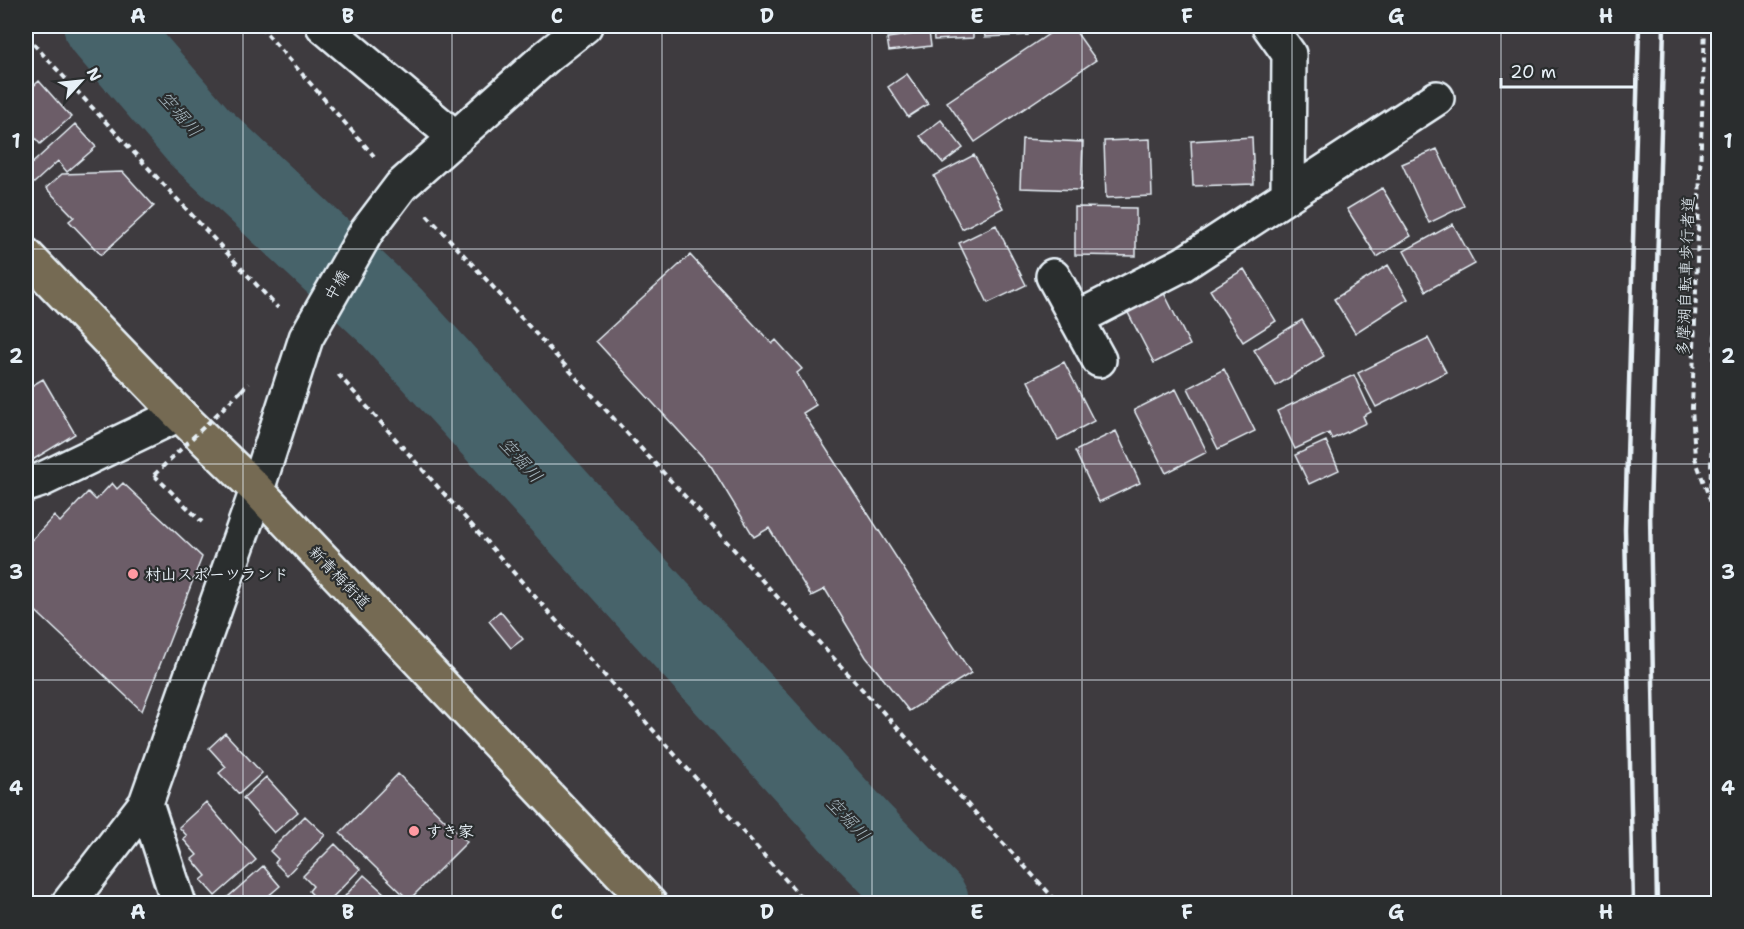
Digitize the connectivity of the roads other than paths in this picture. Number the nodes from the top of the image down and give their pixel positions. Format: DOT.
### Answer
graph roads {
  1 [pos="322,26"];
  2 [pos="585,26"];
  3 [pos="1269,26"];
  4 [pos="1437,98"];
  5 [pos="456,138"];
  6 [pos="1288,195"];
  7 [pos="26,255"];
  8 [pos="1053,276"];
  9 [pos="1076,319"];
  10 [pos="1099,360"];
  11 [pos="179,414"];
  12 [pos="26,484"];
  13 [pos="257,490"];
  14 [pos="146,803"];
  15 [pos="68,903"];
  16 [pos="179,903"];
  17 [pos="650,903"];
  1 -- 5 [label="street"];
  2 -- 5 [label="street, 中橋"];
  3 -- 6 [label="street"];
  4 -- 6 [label="street"];
  5 -- 13 [label="street, 中橋"];
  6 -- 9 [label="street"];
  7 -- 11 [label="main road, 新青梅街道"];
  8 -- 9 [label="street"];
  9 -- 10 [label="street"];
  11 -- 12 [label="street"];
  11 -- 13 [label="main road, 新青梅街道"];
  13 -- 14 [label="street, 中橋"];
  13 -- 17 [label="main road, 新青梅街道"];
  14 -- 15 [label="street, 中橋"];
  14 -- 16 [label="street"];
}
